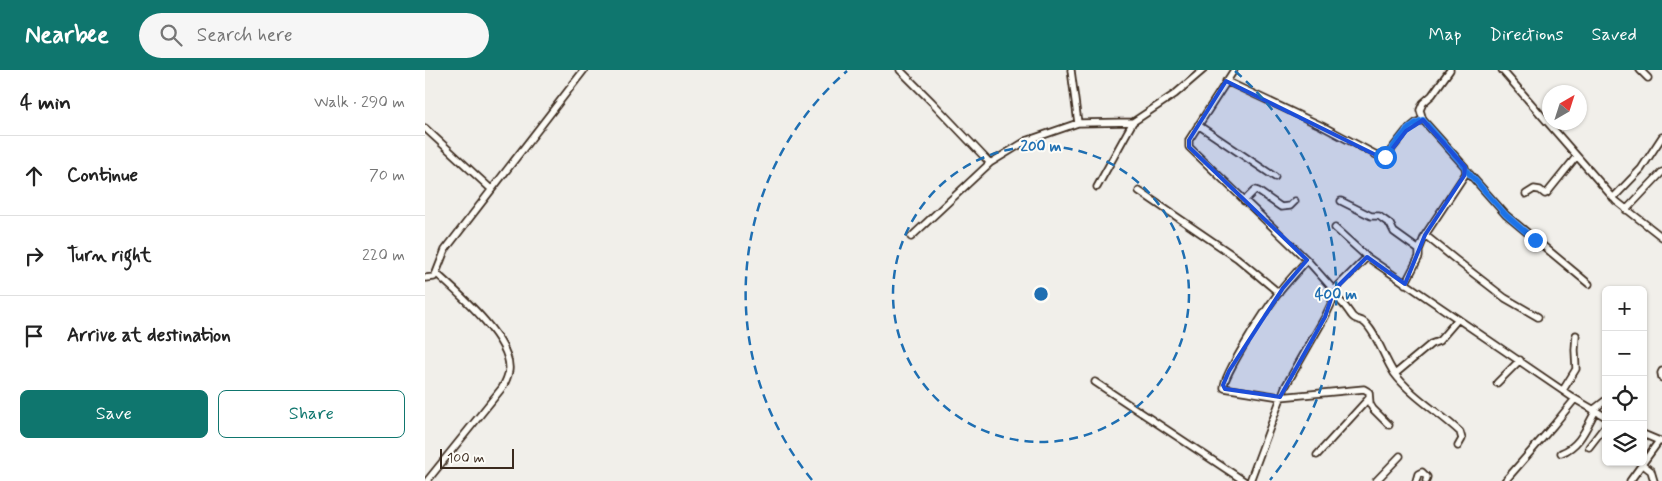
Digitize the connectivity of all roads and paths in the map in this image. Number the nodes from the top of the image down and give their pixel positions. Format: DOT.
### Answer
graph roads {
  1 [pos="584,70"];
  2 [pos="900,70"];
  3 [pos="1071,70"];
  4 [pos="1203,70"];
  5 [pos="1233,70"];
  6 [pos="1450,70"];
  7 [pos="1502,70"];
  8 [pos="1640,70"];
  9 [pos="1648,78"];
  10 [pos="1226,81"];
  11 [pos="1423,120"];
  12 [pos="1133,122"];
  13 [pos="1078,123"];
  14 [pos="1199,125"];
  15 [pos="425,128"];
  16 [pos="1662,136"];
  17 [pos="1576,157"];
  18 [pos="990,163"];
  19 [pos="1466,170"];
  20 [pos="1662,172"];
  21 [pos="1275,177"];
  22 [pos="1097,187"];
  23 [pos="491,189"];
  24 [pos="1139,191"];
  25 [pos="1526,194"];
  26 [pos="1613,198"];
  27 [pos="1244,201"];
  28 [pos="1295,201"];
  29 [pos="1341,201"];
  30 [pos="1626,210"];
  31 [pos="1335,228"];
  32 [pos="1425,235"];
  33 [pos="911,237"];
  34 [pos="1662,237"];
  35 [pos="1419,250"];
  36 [pos="1367,256"];
  37 [pos="1307,260"];
  38 [pos="436,273"];
  39 [pos="425,278"];
  40 [pos="1405,284"];
  41 [pos="1589,284"];
  42 [pos="1279,293"];
  43 [pos="1333,294"];
  44 [pos="1538,317"];
  45 [pos="1458,319"];
  46 [pos="1576,335"];
  47 [pos="1519,360"];
  48 [pos="1662,371"];
  49 [pos="1395,374"];
  50 [pos="1662,378"];
  51 [pos="1095,382"];
  52 [pos="1497,383"];
  53 [pos="1563,390"];
  54 [pos="1280,397"];
  55 [pos="1371,397"];
  56 [pos="1575,399"];
  57 [pos="1602,404"];
  58 [pos="1594,411"];
  59 [pos="1602,415"];
  60 [pos="1389,425"];
  61 [pos="1602,430"];
  62 [pos="1647,436"];
  63 [pos="1661,442"];
  64 [pos="1458,446"];
  65 [pos="1589,447"];
  66 [pos="1561,453"];
  67 [pos="1317,456"];
  68 [pos="1400,456"];
  69 [pos="1647,458"];
  70 [pos="1641,466"];
  71 [pos="1645,466"];
  72 [pos="427,481"];
  73 [pos="1244,481"];
  74 [pos="1250,481"];
  75 [pos="1376,481"];
  76 [pos="1416,481"];
  77 [pos="1426,481"];
  78 [pos="1505,481"];
  79 [pos="1630,481"];
  80 [pos="1655,481"];
  1 -- 23 [label="street"];
  2 -- 18 [label="street"];
  3 -- 13 [label="street"];
  4 -- 12 [label="street"];
  5 -- 10 [label="street"];
  6 -- 11 [label="street"];
  7 -- 17 [label="street"];
  8 -- 9 [label="street"];
  10 -- 11 [label="street"];
  10 -- 14 [label="street"];
  11 -- 19 [label="street"];
  12 -- 13 [label="street"];
  12 -- 22 [label="street"];
  13 -- 18 [label="street"];
  14 -- 21 [label="street"];
  14 -- 27 [label="street"];
  15 -- 23 [label="street"];
  16 -- 26 [label="street"];
  17 -- 25 [label="street"];
  17 -- 26 [label="street"];
  18 -- 33 [label="street"];
  19 -- 32 [label="street"];
  19 -- 41 [label="street"];
  20 -- 30 [label="street"];
  23 -- 38 [label="street"];
  24 -- 42 [label="street"];
  26 -- 30 [label="street"];
  27 -- 28 [label="street"];
  27 -- 37 [label="street"];
  29 -- 35 [label="street"];
  30 -- 34 [label="street"];
  31 -- 36 [label="street"];
  32 -- 35 [label="street"];
  32 -- 44 [label="street"];
  35 -- 40 [label="street"];
  36 -- 40 [label="street"];
  36 -- 43 [label="street"];
  37 -- 42 [label="street"];
  37 -- 43 [label="street"];
  38 -- 39 [label="street"];
  38 -- 72 [label="street"];
  40 -- 45 [label="street"];
  42 -- 54 [label="street"];
  43 -- 49 [label="street"];
  43 -- 54 [label="street"];
  45 -- 47 [label="street"];
  45 -- 49 [label="street"];
  46 -- 53 [label="street"];
  47 -- 52 [label="street"];
  47 -- 53 [label="street"];
  48 -- 50 [label="street"];
  49 -- 64 [label="street"];
  51 -- 73 [label="street"];
  53 -- 56 [label="street"];
  54 -- 55 [label="street"];
  54 -- 74 [label="street"];
  55 -- 60 [label="street"];
  55 -- 67 [label="street"];
  56 -- 58 [label="street"];
  56 -- 78 [label="street"];
  57 -- 58 [label="street"];
  58 -- 59 [label="street"];
  58 -- 66 [label="street"];
  61 -- 65 [label="street"];
  62 -- 63 [label="street"];
  63 -- 69 [label="street"];
  68 -- 75 [label="street"];
  70 -- 79 [label="street"];
  71 -- 80 [label="street"];
  76 -- 77 [label="street"];
}
